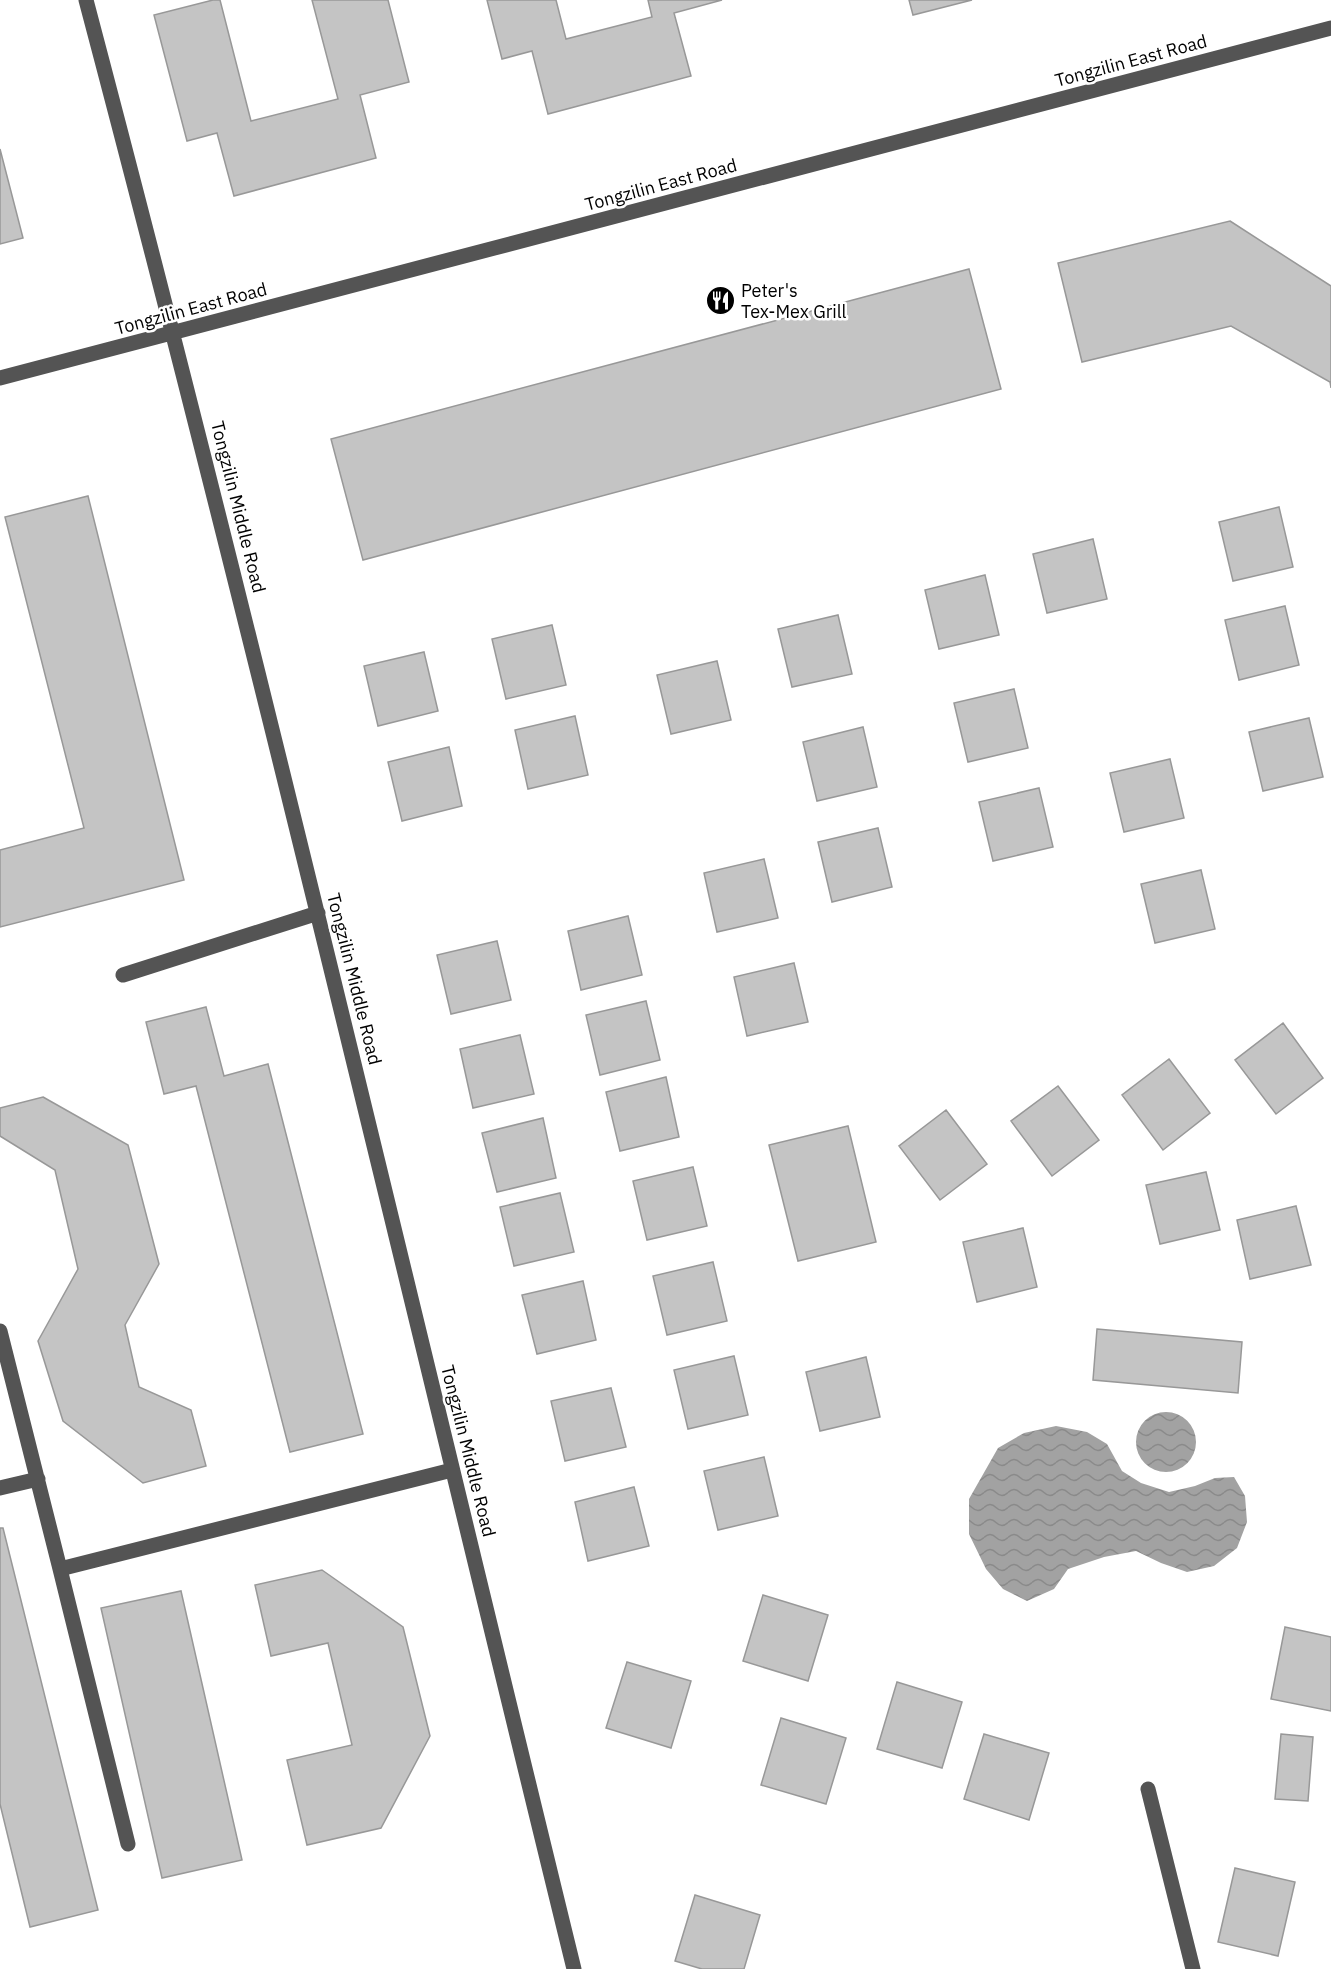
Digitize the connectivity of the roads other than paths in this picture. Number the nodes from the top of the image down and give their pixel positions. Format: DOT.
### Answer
graph roads {
  1 [pos="86,0"];
  2 [pos="1331,28"];
  3 [pos="174,333"];
  4 [pos="0,378"];
  5 [pos="318,913"];
  6 [pos="123,975"];
  7 [pos="0,1331"];
  8 [pos="452,1470"];
  9 [pos="39,1479"];
  10 [pos="0,1488"];
  11 [pos="60,1569"];
  12 [pos="1148,1790"];
  13 [pos="128,1844"];
  14 [pos="574,1969"];
  15 [pos="1193,1969"];
  1 -- 3 [label="street, Tongzilin Middle Road"];
  2 -- 3 [label="street, Tongzilin East Road"];
  3 -- 4 [label="street, Tongzilin East Road"];
  3 -- 5 [label="street, Tongzilin Middle Road"];
  5 -- 6 [label="street"];
  5 -- 8 [label="street, Tongzilin Middle Road"];
  7 -- 9 [label="street"];
  8 -- 11 [label="street"];
  8 -- 14 [label="street, Tongzilin Middle Road"];
  9 -- 10 [label="street"];
  9 -- 11 [label="street"];
  11 -- 13 [label="street"];
  12 -- 15 [label="street"];
}
